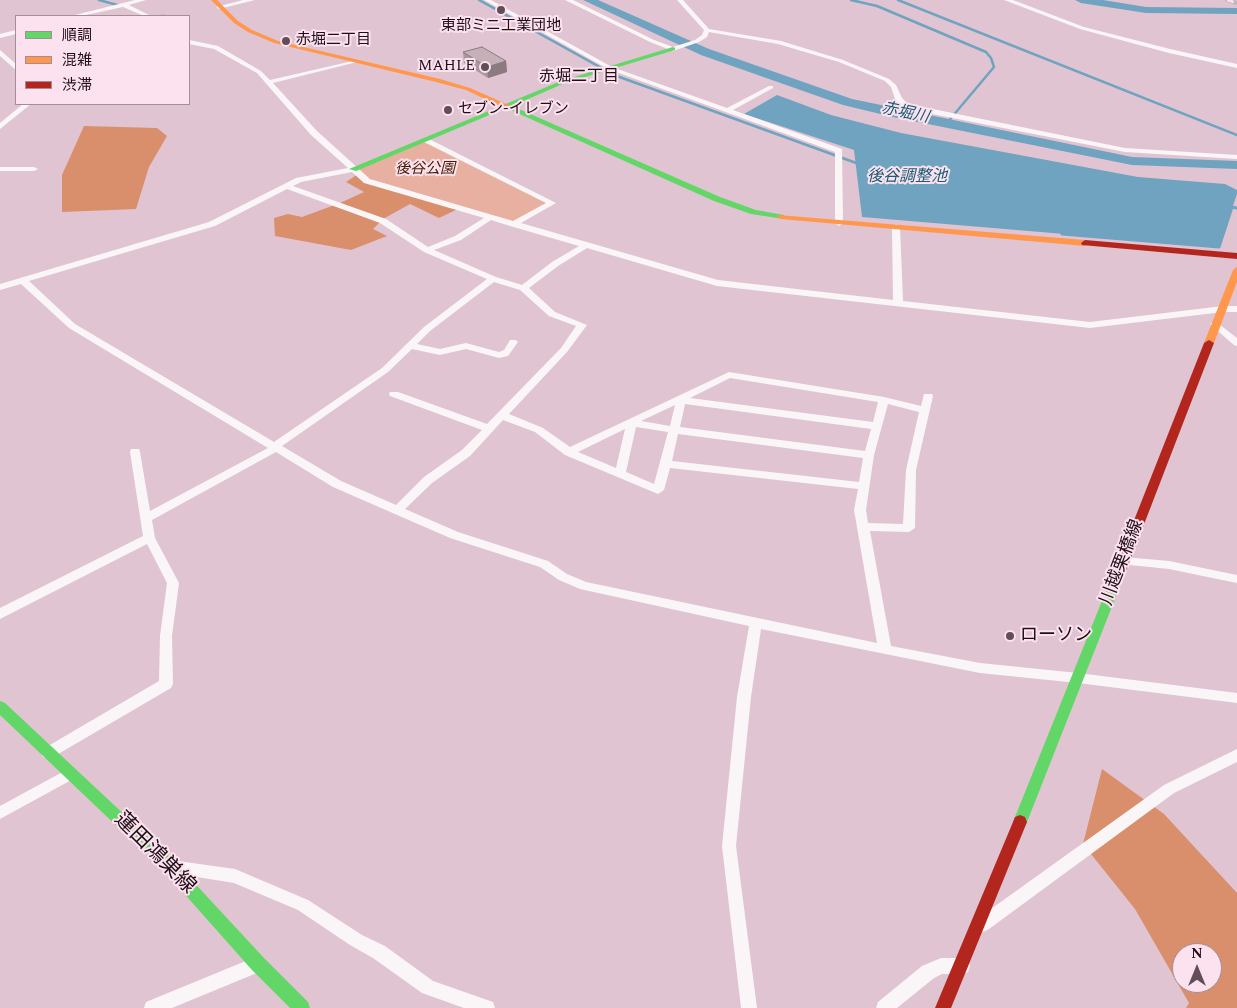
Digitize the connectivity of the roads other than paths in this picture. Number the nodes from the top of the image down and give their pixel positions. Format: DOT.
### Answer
graph roads {
  1 [pos="143,0"];
  2 [pos="252,0"];
  3 [pos="487,0"];
  4 [pos="568,0"];
  5 [pos="680,0"];
  6 [pos="1007,0"];
  7 [pos="217,3"];
  8 [pos="122,4"];
  9 [pos="78,15"];
  10 [pos="146,15"];
  11 [pos="708,30"];
  12 [pos="15,32"];
  13 [pos="0,36"];
  14 [pos="190,42"];
  15 [pos="678,47"];
  16 [pos="0,52"];
  17 [pos="355,61"];
  18 [pos="1237,66"];
  19 [pos="15,67"];
  20 [pos="610,68"];
  21 [pos="268,82"];
  22 [pos="771,87"];
  23 [pos="26,105"];
  24 [pos="507,106"];
  25 [pos="726,111"];
  26 [pos="0,127"];
  27 [pos="424,140"];
  28 [pos="1237,157"];
  29 [pos="0,169"];
  30 [pos="34,169"];
  31 [pos="353,169"];
  32 [pos="286,186"];
  33 [pos="490,217"];
  34 [pos="838,223"];
  35 [pos="513,224"];
  36 [pos="896,228"];
  37 [pos="586,245"];
  38 [pos="428,250"];
  39 [pos="1237,256"];
  40 [pos="1237,270"];
  41 [pos="492,279"];
  42 [pos="23,281"];
  43 [pos="0,287"];
  44 [pos="523,288"];
  45 [pos="898,304"];
  46 [pos="1223,309"];
  47 [pos="1237,309"];
  48 [pos="1215,324"];
  49 [pos="512,342"];
  50 [pos="1237,343"];
  51 [pos="410,346"];
  52 [pos="394,394"];
  53 [pos="928,396"];
  54 [pos="681,400"];
  55 [pos="884,400"];
  56 [pos="924,410"];
  57 [pos="503,416"];
  58 [pos="632,423"];
  59 [pos="877,426"];
  60 [pos="490,429"];
  61 [pos="674,430"];
  62 [pos="275,447"];
  63 [pos="135,452"];
  64 [pos="569,452"];
  65 [pos="869,454"];
  66 [pos="666,464"];
  67 [pos="620,474"];
  68 [pos="863,486"];
  69 [pos="399,509"];
  70 [pos="146,518"];
  71 [pos="863,528"];
  72 [pos="149,538"];
  73 [pos="1124,561"];
  74 [pos="1237,579"];
  75 [pos="0,614"];
  76 [pos="756,623"];
  77 [pos="885,650"];
  78 [pos="1078,678"];
  79 [pos="1237,698"];
  80 [pos="0,707"];
  81 [pos="48,753"];
  82 [pos="1237,755"];
  83 [pos="70,774"];
  84 [pos="0,813"];
  85 [pos="170,867"];
  86 [pos="977,928"];
  87 [pos="258,964"];
  88 [pos="962,966"];
  89 [pos="152,1008"];
  90 [pos="302,1008"];
  91 [pos="487,1008"];
  92 [pos="748,1008"];
  93 [pos="884,1008"];
  94 [pos="943,1008"];
  95 [pos="950,1008"];
  1 -- 8 [label="street"];
  2 -- 7 [label="street"];
  3 -- 20 [label="street"];
  4 -- 15 [label="street"];
  5 -- 11 [label="street"];
  6 -- 18 [label="street"];
  7 -- 17 [label="street"];
  8 -- 9 [label="street"];
  8 -- 10 [label="street"];
  11 -- 15 [label="street"];
  11 -- 28 [label="street"];
  12 -- 13 [label="street"];
  14 -- 21 [label="street"];
  15 -- 20 [label="street"];
  16 -- 19 [label="street"];
  17 -- 21 [label="street"];
  17 -- 24 [label="street"];
  20 -- 24 [label="street"];
  20 -- 25 [label="street"];
  21 -- 31 [label="street"];
  22 -- 25 [label="street"];
  23 -- 26 [label="street"];
  24 -- 27 [label="street"];
  24 -- 34 [label="street"];
  25 -- 34 [label="street"];
  27 -- 31 [label="street"];
  27 -- 35 [label="street"];
  29 -- 30 [label="street"];
  31 -- 32 [label="street"];
  31 -- 33 [label="street"];
  32 -- 38 [label="street"];
  32 -- 42 [label="street"];
  33 -- 35 [label="street"];
  33 -- 38 [label="street"];
  34 -- 36 [label="street"];
  35 -- 37 [label="street"];
  36 -- 39 [label="street"];
  36 -- 45 [label="street"];
  37 -- 44 [label="street"];
  37 -- 45 [label="street"];
  38 -- 41 [label="street"];
  40 -- 46 [label="street, 川越栗橋線"];
  41 -- 44 [label="street"];
  41 -- 51 [label="street"];
  42 -- 43 [label="street"];
  42 -- 62 [label="street"];
  44 -- 57 [label="street"];
  45 -- 46 [label="street"];
  46 -- 47 [label="street"];
  46 -- 48 [label="street, 川越栗橋線"];
  48 -- 50 [label="street"];
  48 -- 73 [label="street, 川越栗橋線"];
  49 -- 51 [label="street"];
  51 -- 62 [label="street"];
  52 -- 60 [label="street"];
  53 -- 56 [label="street"];
  54 -- 55 [label="street"];
  54 -- 58 [label="street"];
  54 -- 59 [label="street"];
  54 -- 61 [label="street"];
  55 -- 56 [label="street"];
  55 -- 59 [label="street"];
  56 -- 71 [label="street"];
  57 -- 60 [label="street"];
  57 -- 64 [label="street"];
  58 -- 61 [label="street"];
  58 -- 64 [label="street"];
  58 -- 67 [label="street"];
  59 -- 65 [label="street"];
  60 -- 69 [label="street"];
  61 -- 65 [label="street"];
  61 -- 66 [label="street"];
  62 -- 69 [label="street"];
  62 -- 70 [label="street"];
  63 -- 70 [label="street"];
  64 -- 67 [label="street"];
  65 -- 68 [label="street"];
  66 -- 67 [label="street"];
  66 -- 68 [label="street"];
  68 -- 71 [label="street"];
  69 -- 76 [label="street"];
  70 -- 72 [label="street"];
  71 -- 77 [label="street"];
  72 -- 75 [label="street"];
  72 -- 81 [label="street"];
  73 -- 74 [label="street"];
  73 -- 78 [label="street, 川越栗橋線"];
  76 -- 77 [label="street"];
  76 -- 92 [label="street"];
  77 -- 78 [label="street"];
  78 -- 79 [label="street"];
  78 -- 86 [label="street, 川越栗橋線"];
  80 -- 81 [label="street, 蓮田鴻巣線"];
  81 -- 83 [label="street, 蓮田鴻巣線"];
  82 -- 86 [label="street"];
  83 -- 84 [label="street"];
  83 -- 85 [label="street, 蓮田鴻巣線"];
  85 -- 87 [label="street, 蓮田鴻巣線"];
  85 -- 91 [label="street"];
  86 -- 88 [label="street, 川越栗橋線"];
  87 -- 89 [label="street"];
  87 -- 90 [label="street, 蓮田鴻巣線"];
  88 -- 93 [label="street"];
  88 -- 94 [label="street, 川越栗橋線"];
  88 -- 95 [label="street, 川越栗橋線"];
}
